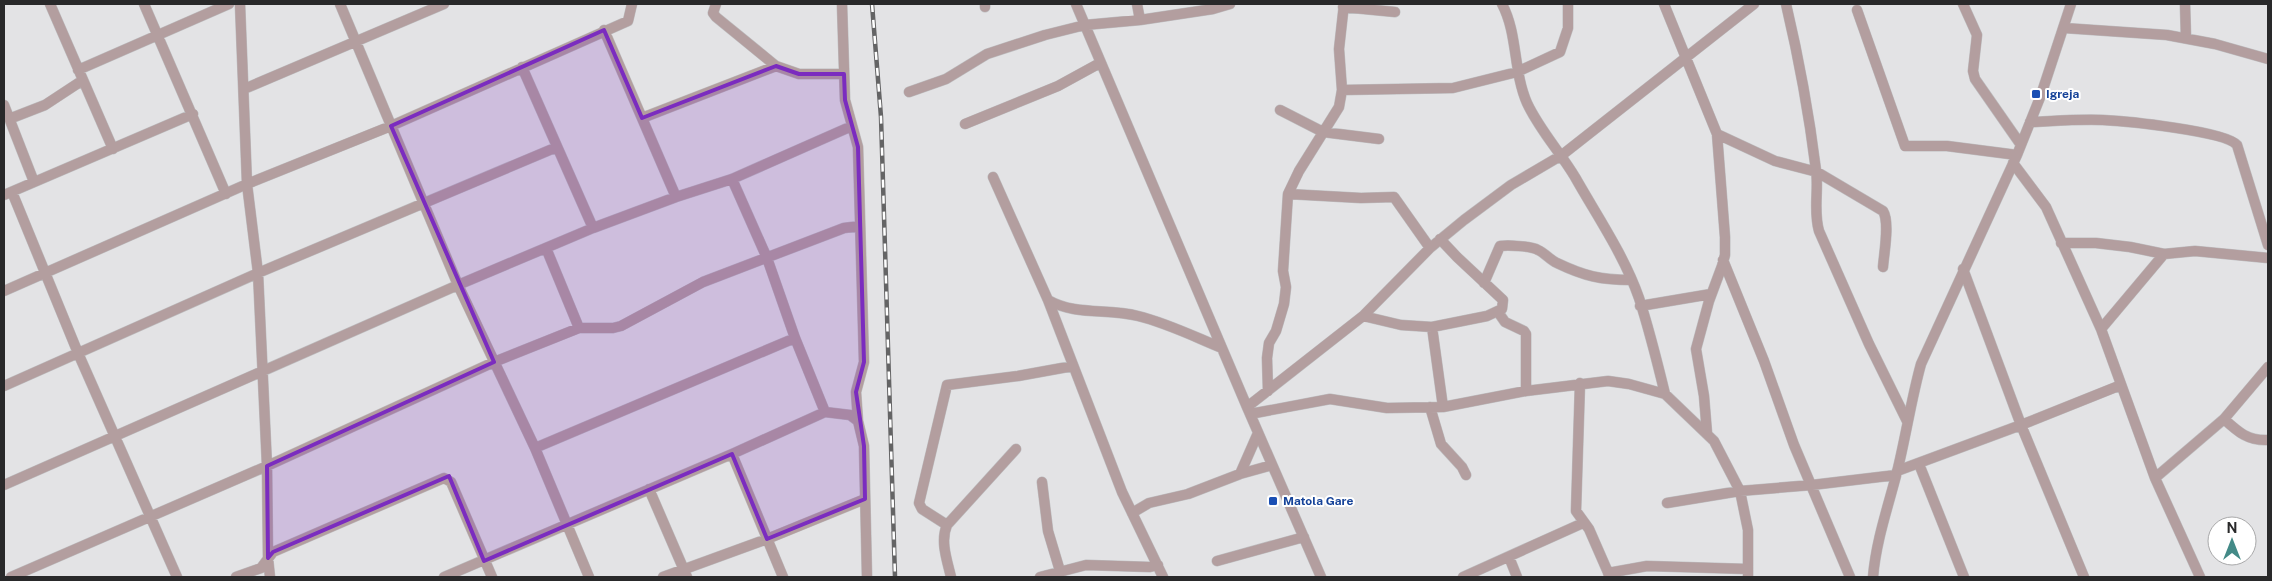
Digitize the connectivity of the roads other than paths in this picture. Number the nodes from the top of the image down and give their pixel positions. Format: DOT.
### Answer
graph roads {
  1 [pos="50,4"];
  2 [pos="144,4"];
  3 [pos="229,4"];
  4 [pos="240,4"];
  5 [pos="340,4"];
  6 [pos="444,4"];
  7 [pos="632,4"];
  8 [pos="716,4"];
  9 [pos="1076,4"];
  10 [pos="1137,4"];
  11 [pos="1230,4"];
  12 [pos="1502,4"];
  13 [pos="1568,4"];
  14 [pos="1664,4"];
  15 [pos="1754,4"];
  16 [pos="1786,4"];
  17 [pos="1963,4"];
  18 [pos="2071,4"];
  19 [pos="2185,4"];
  20 [pos="842,5"];
  21 [pos="1343,6"];
  22 [pos="1857,10"];
  23 [pos="1396,12"];
  24 [pos="1140,20"];
  25 [pos="1085,25"];
  26 [pos="2064,28"];
  27 [pos="604,30"];
  28 [pos="158,36"];
  29 [pos="2186,38"];
  30 [pos="356,42"];
  31 [pos="1685,56"];
  32 [pos="2268,59"];
  33 [pos="1100,63"];
  34 [pos="776,66"];
  35 [pos="522,67"];
  36 [pos="78,70"];
  37 [pos="1517,72"];
  38 [pos="844,74"];
  39 [pos="83,80"];
  40 [pos="244,89"];
  41 [pos="1342,90"];
  42 [pos="909,92"];
  43 [pos="4,105"];
  44 [pos="1280,110"];
  45 [pos="193,114"];
  46 [pos="642,118"];
  47 [pos="10,119"];
  48 [pos="2030,122"];
  49 [pos="965,124"];
  50 [pos="391,126"];
  51 [pos="852,126"];
  52 [pos="1324,132"];
  53 [pos="1717,134"];
  54 [pos="1379,139"];
  55 [pos="557,146"];
  56 [pos="113,149"];
  57 [pos="2017,154"];
  58 [pos="1562,155"];
  59 [pos="1816,172"];
  60 [pos="993,177"];
  61 [pos="732,179"];
  62 [pos="34,182"];
  63 [pos="247,184"];
  64 [pos="8,194"];
  65 [pos="226,194"];
  66 [pos="1288,194"];
  67 [pos="676,196"];
  68 [pos="424,204"];
  69 [pos="860,226"];
  70 [pos="593,228"];
  71 [pos="1440,239"];
  72 [pos="2061,243"];
  73 [pos="2268,245"];
  74 [pos="546,248"];
  75 [pos="1430,248"];
  76 [pos="2164,254"];
  77 [pos="767,258"];
  78 [pos="2268,258"];
  79 [pos="1723,260"];
  80 [pos="1883,267"];
  81 [pos="1963,269"];
  82 [pos="46,272"];
  83 [pos="258,272"];
  84 [pos="1631,280"];
  85 [pos="1484,283"];
  86 [pos="458,285"];
  87 [pos="4,291"];
  88 [pos="1711,294"];
  89 [pos="1048,300"];
  90 [pos="1640,306"];
  91 [pos="1498,312"];
  92 [pos="1363,316"];
  93 [pos="579,328"];
  94 [pos="1432,328"];
  95 [pos="2101,329"];
  96 [pos="795,338"];
  97 [pos="1222,348"];
  98 [pos="78,354"];
  99 [pos="494,362"];
  100 [pos="1072,366"];
  101 [pos="2268,367"];
  102 [pos="262,370"];
  103 [pos="1580,384"];
  104 [pos="2121,385"];
  105 [pos="4,386"];
  106 [pos="1268,391"];
  107 [pos="1526,391"];
  108 [pos="1665,394"];
  109 [pos="1443,406"];
  110 [pos="1430,407"];
  111 [pos="1248,410"];
  112 [pos="825,412"];
  113 [pos="2224,418"];
  114 [pos="858,421"];
  115 [pos="1907,421"];
  116 [pos="2021,425"];
  117 [pos="1258,433"];
  118 [pos="1706,433"];
  119 [pos="115,435"];
  120 [pos="2268,440"];
  121 [pos="535,448"];
  122 [pos="1016,450"];
  123 [pos="732,454"];
  124 [pos="1919,464"];
  125 [pos="1272,465"];
  126 [pos="268,466"];
  127 [pos="1897,473"];
  128 [pos="1240,474"];
  129 [pos="1466,475"];
  130 [pos="2155,478"];
  131 [pos="1042,482"];
  132 [pos="4,485"];
  133 [pos="1812,485"];
  134 [pos="649,489"];
  135 [pos="1740,491"];
  136 [pos="864,499"];
  137 [pos="1668,503"];
  138 [pos="1132,513"];
  139 [pos="149,517"];
  140 [pos="1583,523"];
  141 [pos="567,524"];
  142 [pos="947,525"];
  143 [pos="1304,536"];
  144 [pos="767,539"];
  145 [pos="1509,556"];
  146 [pos="268,558"];
  147 [pos="484,560"];
  148 [pos="1217,561"];
  149 [pos="1154,566"];
  150 [pos="1060,571"];
  151 [pos="685,573"];
  152 [pos="1748,573"];
  153 [pos="1609,575"];
  154 [pos="11,577"];
  155 [pos="177,577"];
  156 [pos="236,577"];
  157 [pos="270,577"];
  158 [pos="444,577"];
  159 [pos="492,577"];
  160 [pos="589,577"];
  161 [pos="663,577"];
  162 [pos="783,577"];
  163 [pos="867,577"];
  164 [pos="951,577"];
  165 [pos="1040,577"];
  166 [pos="1145,577"];
  167 [pos="1163,577"];
  168 [pos="1321,577"];
  169 [pos="1463,577"];
  170 [pos="1517,577"];
  171 [pos="1850,577"];
  172 [pos="1873,577"];
  173 [pos="1964,577"];
  174 [pos="2084,577"];
  175 [pos="2200,577"];
  1 -- 36 [label="street"];
  2 -- 28 [label="street"];
  3 -- 28 [label="street"];
  4 -- 40 [label="street"];
  5 -- 30 [label="street"];
  6 -- 30 [label="street"];
  7 -- 27 [label="street"];
  8 -- 34 [label="street"];
  9 -- 25 [label="street"];
  10 -- 24 [label="street"];
  11 -- 24 [label="street"];
  12 -- 37 [label="street"];
  13 -- 37 [label="street"];
  14 -- 31 [label="street"];
  15 -- 31 [label="street"];
  16 -- 59 [label="street"];
  17 -- 57 [label="street"];
  18 -- 26 [label="street"];
  19 -- 29 [label="street"];
  20 -- 38 [label="street"];
  21 -- 23 [label="street"];
  21 -- 41 [label="street"];
  22 -- 57 [label="street"];
  24 -- 25 [label="street"];
  25 -- 33 [label="street"];
  25 -- 42 [label="street"];
  26 -- 29 [label="street"];
  26 -- 48 [label="street"];
  27 -- 35 [label="street"];
  27 -- 46 [label="street"];
  28 -- 36 [label="street"];
  28 -- 45 [label="street"];
  29 -- 32 [label="street"];
  30 -- 40 [label="street"];
  30 -- 50 [label="street"];
  31 -- 53 [label="street"];
  31 -- 58 [label="street"];
  33 -- 49 [label="street"];
  33 -- 97 [label="street"];
  34 -- 38 [label="street"];
  34 -- 46 [label="street"];
  35 -- 50 [label="street"];
  35 -- 55 [label="street"];
  36 -- 39 [label="street"];
  37 -- 41 [label="street"];
  37 -- 58 [label="street"];
  38 -- 51 [label="street"];
  39 -- 47 [label="street"];
  39 -- 56 [label="street"];
  40 -- 63 [label="street"];
  41 -- 52 [label="street"];
  43 -- 47 [label="street"];
  44 -- 52 [label="street"];
  45 -- 56 [label="street"];
  45 -- 65 [label="street"];
  46 -- 67 [label="street"];
  47 -- 62 [label="street"];
  48 -- 57 [label="street"];
  48 -- 73 [label="street"];
  50 -- 63 [label="street"];
  50 -- 68 [label="street"];
  51 -- 61 [label="street"];
  51 -- 69 [label="street"];
  52 -- 54 [label="street"];
  52 -- 66 [label="street"];
  53 -- 59 [label="street"];
  53 -- 79 [label="street"];
  55 -- 68 [label="street"];
  55 -- 70 [label="street"];
  56 -- 62 [label="street"];
  57 -- 72 [label="street"];
  57 -- 81 [label="street"];
  58 -- 71 [label="street"];
  58 -- 84 [label="street"];
  59 -- 80 [label="street"];
  59 -- 115 [label="street"];
  60 -- 89 [label="street"];
  61 -- 67 [label="street"];
  61 -- 77 [label="street"];
  62 -- 64 [label="street"];
  63 -- 65 [label="street"];
  63 -- 83 [label="street"];
  64 -- 82 [label="street"];
  65 -- 82 [label="street"];
  66 -- 75 [label="street"];
  66 -- 106 [label="street"];
  67 -- 70 [label="street"];
  68 -- 83 [label="street"];
  68 -- 86 [label="street"];
  69 -- 77 [label="street"];
  69 -- 114 [label="street"];
  70 -- 74 [label="street"];
  71 -- 75 [label="street"];
  71 -- 85 [label="street"];
  72 -- 76 [label="street"];
  72 -- 95 [label="street"];
  74 -- 86 [label="street"];
  74 -- 93 [label="street"];
  75 -- 92 [label="street"];
  76 -- 78 [label="street"];
  76 -- 95 [label="street"];
  77 -- 93 [label="street"];
  77 -- 96 [label="street"];
  79 -- 88 [label="street"];
  79 -- 133 [label="street"];
  81 -- 115 [label="street"];
  81 -- 116 [label="street"];
  82 -- 87 [label="street"];
  82 -- 98 [label="street"];
  83 -- 98 [label="street"];
  83 -- 102 [label="street"];
  84 -- 85 [label="street"];
  84 -- 90 [label="street"];
  85 -- 91 [label="street"];
  86 -- 99 [label="street"];
  86 -- 102 [label="street"];
  88 -- 90 [label="street"];
  88 -- 118 [label="street"];
  89 -- 97 [label="street"];
  89 -- 100 [label="street"];
  90 -- 108 [label="street"];
  91 -- 94 [label="street"];
  91 -- 107 [label="street"];
  92 -- 94 [label="street"];
  92 -- 106 [label="street"];
  93 -- 99 [label="street"];
  94 -- 109 [label="street"];
  95 -- 104 [label="street"];
  96 -- 112 [label="street"];
  96 -- 121 [label="street"];
  97 -- 111 [label="street"];
  98 -- 105 [label="street"];
  98 -- 119 [label="street"];
  99 -- 121 [label="street"];
  99 -- 126 [label="street"];
  100 -- 138 [label="street"];
  100 -- 142 [label="street"];
  101 -- 113 [label="street"];
  102 -- 119 [label="street"];
  102 -- 126 [label="street"];
  103 -- 107 [label="street"];
  103 -- 108 [label="street"];
  103 -- 140 [label="street"];
  104 -- 116 [label="street"];
  104 -- 130 [label="street"];
  106 -- 111 [label="street"];
  107 -- 109 [label="street"];
  108 -- 118 [label="street"];
  109 -- 110 [label="street"];
  110 -- 111 [label="street"];
  110 -- 129 [label="street"];
  111 -- 117 [label="street"];
  112 -- 114 [label="street"];
  112 -- 123 [label="street"];
  113 -- 120 [label="street"];
  113 -- 130 [label="street"];
  114 -- 136 [label="street"];
  115 -- 127 [label="street"];
  116 -- 124 [label="street"];
  116 -- 174 [label="street"];
  117 -- 125 [label="street"];
  117 -- 128 [label="street"];
  118 -- 135 [label="street"];
  119 -- 132 [label="street"];
  119 -- 139 [label="street"];
  121 -- 141 [label="street"];
  122 -- 142 [label="street"];
  123 -- 134 [label="street"];
  123 -- 144 [label="street"];
  124 -- 127 [label="street"];
  124 -- 173 [label="street"];
  125 -- 128 [label="street"];
  125 -- 143 [label="street"];
  126 -- 139 [label="street"];
  126 -- 146 [label="street"];
  127 -- 133 [label="street"];
  127 -- 172 [label="street"];
  128 -- 138 [label="street"];
  130 -- 175 [label="street"];
  131 -- 150 [label="street"];
  133 -- 135 [label="street"];
  133 -- 171 [label="street"];
  134 -- 141 [label="street"];
  134 -- 151 [label="street"];
  135 -- 137 [label="street"];
  135 -- 152 [label="street"];
  136 -- 144 [label="street"];
  136 -- 163 [label="street"];
  138 -- 149 [label="street"];
  139 -- 154 [label="street"];
  139 -- 155 [label="street"];
  140 -- 145 [label="street"];
  140 -- 153 [label="street"];
  141 -- 147 [label="street"];
  141 -- 160 [label="street"];
  142 -- 164 [label="street"];
  143 -- 148 [label="street"];
  143 -- 168 [label="street"];
  144 -- 151 [label="street"];
  144 -- 162 [label="street"];
  145 -- 169 [label="street"];
  145 -- 170 [label="street"];
  146 -- 147 [label="street"];
  146 -- 156 [label="street"];
  146 -- 157 [label="street"];
  147 -- 158 [label="street"];
  147 -- 159 [label="street"];
  149 -- 150 [label="street"];
  149 -- 166 [label="street"];
  149 -- 167 [label="street"];
  150 -- 165 [label="street"];
  151 -- 161 [label="street"];
  152 -- 153 [label="street"];
}
